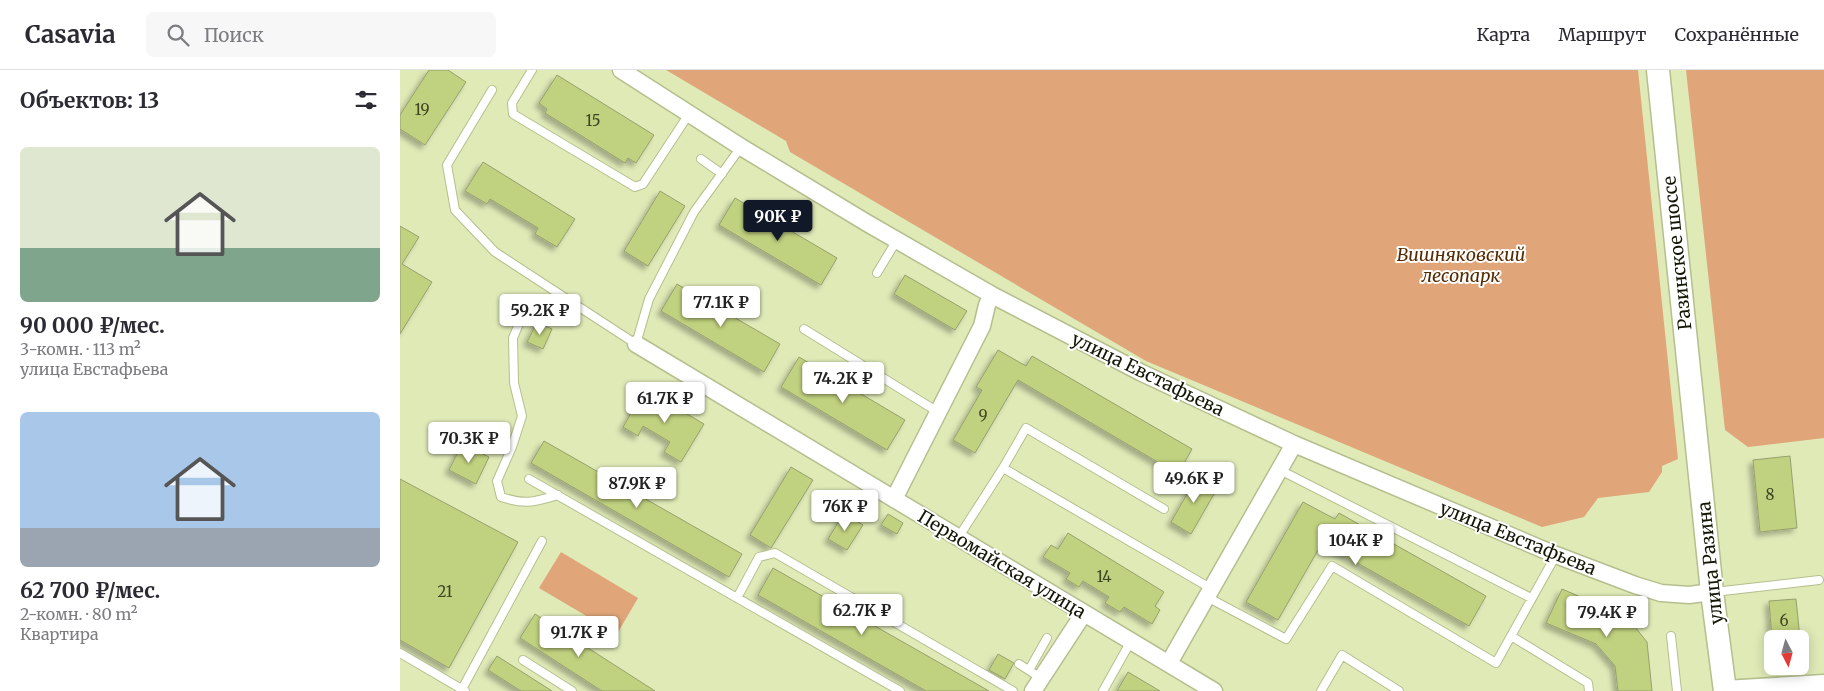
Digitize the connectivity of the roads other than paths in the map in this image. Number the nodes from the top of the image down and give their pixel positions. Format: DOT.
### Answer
graph roads {
  1 [pos="532,70"];
  2 [pos="621,70"];
  3 [pos="1658,70"];
  4 [pos="492,90"];
  5 [pos="688,114"];
  6 [pos="741,147"];
  7 [pos="701,159"];
  8 [pos="722,174"];
  9 [pos="897,240"];
  10 [pos="877,273"];
  11 [pos="992,295"];
  12 [pos="570,301"];
  13 [pos="804,329"];
  14 [pos="636,344"];
  15 [pos="938,412"];
  16 [pos="1696,436"];
  17 [pos="1294,444"];
  18 [pos="1003,468"];
  19 [pos="1280,470"];
  20 [pos="530,479"];
  21 [pos="558,495"];
  22 [pos="894,499"];
  23 [pos="1164,510"];
  24 [pos="958,538"];
  25 [pos="542,541"];
  26 [pos="1556,555"];
  27 [pos="1819,580"];
  28 [pos="1712,592"];
  29 [pos="1209,593"];
  30 [pos="737,598"];
  31 [pos="1531,598"];
  32 [pos="1084,613"];
  33 [pos="1511,636"];
  34 [pos="1671,636"];
  35 [pos="1047,638"];
  36 [pos="1131,641"];
  37 [pos="400,653"];
  38 [pos="523,660"];
  39 [pos="1019,664"];
  40 [pos="1169,664"];
  41 [pos="1034,680"];
  42 [pos="1824,683"];
  43 [pos="463,690"];
  44 [pos="1724,690"];
  45 [pos="572,691"];
  46 [pos="900,691"];
  47 [pos="1013,691"];
  48 [pos="1103,691"];
  49 [pos="1214,691"];
  50 [pos="1321,691"];
  51 [pos="1399,691"];
  52 [pos="1589,691"];
  53 [pos="1677,691"];
  1 -- 5 [label="lane"];
  2 -- 5 [label="street, улица Евстафьева"];
  3 -- 16 [label="main road, Разинское шоссе"];
  4 -- 12 [label="lane"];
  5 -- 6 [label="street, улица Евстафьева"];
  6 -- 8 [label="lane"];
  6 -- 9 [label="street, улица Евстафьева"];
  7 -- 8 [label="lane"];
  8 -- 14 [label="lane"];
  9 -- 10 [label="lane"];
  9 -- 11 [label="street, улица Евстафьева"];
  11 -- 15 [label="street"];
  11 -- 17 [label="street, улица Евстафьева"];
  12 -- 14 [label="lane"];
  12 -- 21 [label="lane"];
  13 -- 15 [label="lane"];
  14 -- 22 [label="street, Первомайская улица"];
  15 -- 22 [label="street"];
  16 -- 28 [label="main road, улица Разина"];
  17 -- 19 [label="street"];
  17 -- 26 [label="street, улица Евстафьева"];
  18 -- 23 [label="lane"];
  18 -- 24 [label="lane"];
  18 -- 29 [label="lane"];
  19 -- 29 [label="street"];
  19 -- 31 [label="lane"];
  20 -- 21 [label="lane"];
  21 -- 30 [label="lane"];
  22 -- 24 [label="street, Первомайская улица"];
  24 -- 32 [label="street, Первомайская улица"];
  25 -- 43 [label="lane"];
  26 -- 28 [label="street, улица Евстафьева"];
  26 -- 31 [label="lane"];
  27 -- 28 [label="lane"];
  28 -- 44 [label="main road, улица Разина"];
  29 -- 33 [label="lane"];
  29 -- 40 [label="street"];
  30 -- 46 [label="lane"];
  30 -- 47 [label="lane"];
  31 -- 33 [label="lane"];
  32 -- 36 [label="street, Первомайская улица"];
  32 -- 41 [label="street"];
  33 -- 52 [label="lane"];
  34 -- 53 [label="lane"];
  35 -- 41 [label="lane"];
  36 -- 40 [label="street, Первомайская улица"];
  36 -- 48 [label="lane"];
  37 -- 43 [label="lane"];
  38 -- 45 [label="lane"];
  39 -- 41 [label="lane"];
  40 -- 49 [label="street, Первомайская улица"];
  42 -- 44 [label="street"];
  50 -- 51 [label="lane"];
}
